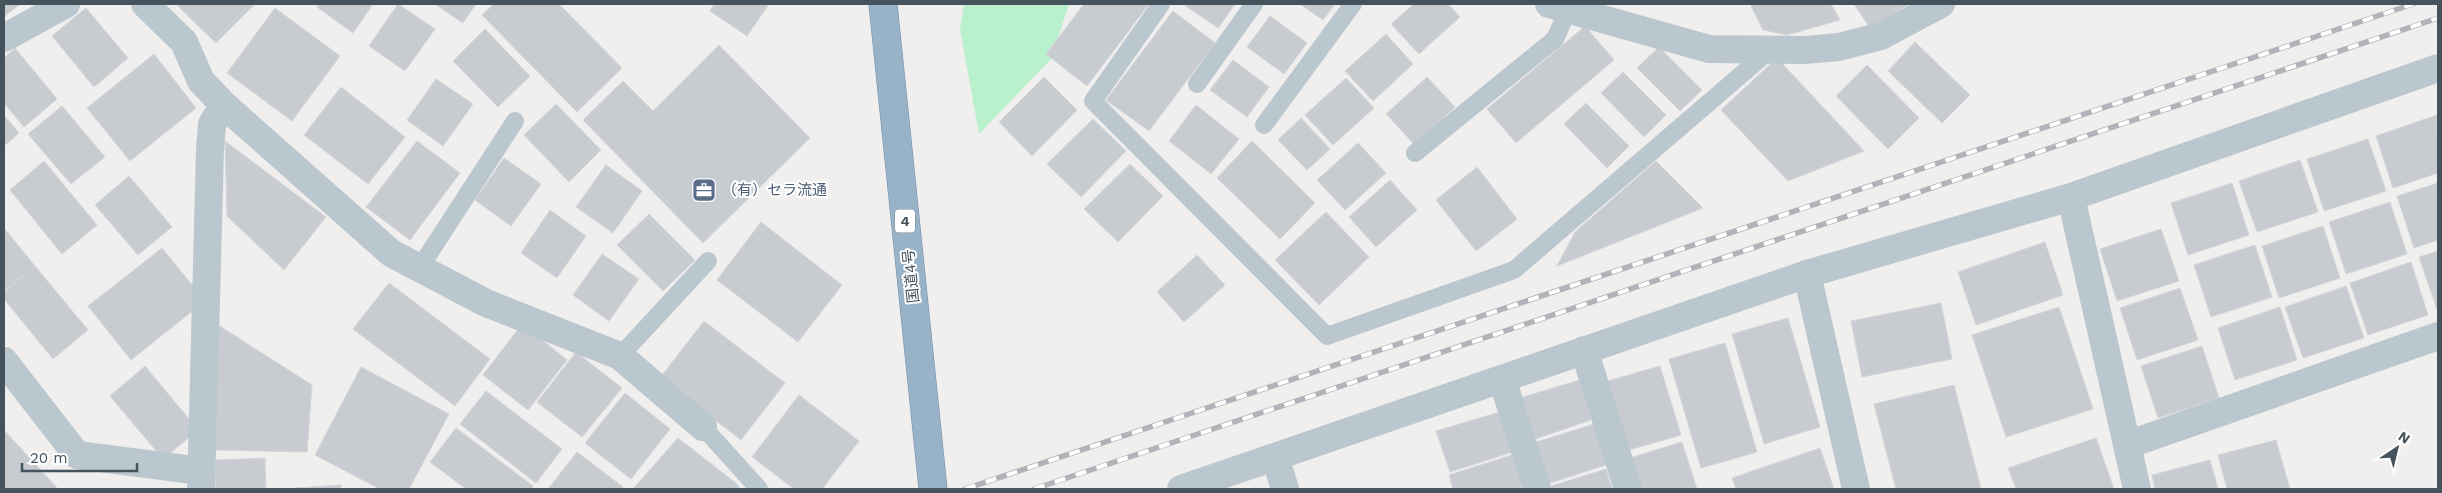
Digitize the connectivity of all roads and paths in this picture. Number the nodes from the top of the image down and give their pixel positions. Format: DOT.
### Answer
graph roads {
  1 [pos="66,4"];
  2 [pos="145,4"];
  3 [pos="883,4"];
  4 [pos="1161,4"];
  5 [pos="1254,4"];
  6 [pos="1353,4"];
  7 [pos="1941,4"];
  8 [pos="1558,7"];
  9 [pos="4,38"];
  10 [pos="1770,50"];
  11 [pos="2438,68"];
  12 [pos="1197,84"];
  13 [pos="224,105"];
  14 [pos="515,121"];
  15 [pos="1264,125"];
  16 [pos="1415,153"];
  17 [pos="2071,197"];
  18 [pos="708,261"];
  19 [pos="419,269"];
  20 [pos="1807,274"];
  21 [pos="2438,336"];
  22 [pos="1584,350"];
  23 [pos="620,356"];
  24 [pos="4,361"];
  25 [pos="1502,379"];
  26 [pos="703,427"];
  27 [pos="2127,445"];
  28 [pos="1275,458"];
  29 [pos="201,480"];
  30 [pos="759,489"];
  31 [pos="933,489"];
  32 [pos="1181,489"];
  33 [pos="1285,489"];
  34 [pos="1537,489"];
  35 [pos="1628,489"];
  36 [pos="1856,489"];
  37 [pos="2137,489"];
  1 -- 9 [label="street"];
  2 -- 13 [label="street"];
  3 -- 31 [label="highway, 国道4号 / 4"];
  4 -- 10 [label="lane"];
  5 -- 12 [label="lane"];
  6 -- 15 [label="lane"];
  7 -- 10 [label="street"];
  8 -- 10 [label="street"];
  8 -- 16 [label="lane"];
  11 -- 17 [label="street"];
  13 -- 19 [label="street"];
  13 -- 29 [label="street"];
  14 -- 19 [label="lane"];
  17 -- 20 [label="street"];
  17 -- 27 [label="street"];
  18 -- 23 [label="lane"];
  19 -- 23 [label="street"];
  20 -- 22 [label="street"];
  20 -- 36 [label="street"];
  21 -- 27 [label="street"];
  22 -- 25 [label="street"];
  22 -- 35 [label="street"];
  23 -- 26 [label="street"];
  24 -- 29 [label="street"];
  25 -- 28 [label="street"];
  25 -- 34 [label="street"];
  26 -- 30 [label="lane"];
  27 -- 37 [label="street"];
  28 -- 32 [label="street"];
  28 -- 33 [label="street"];
}
